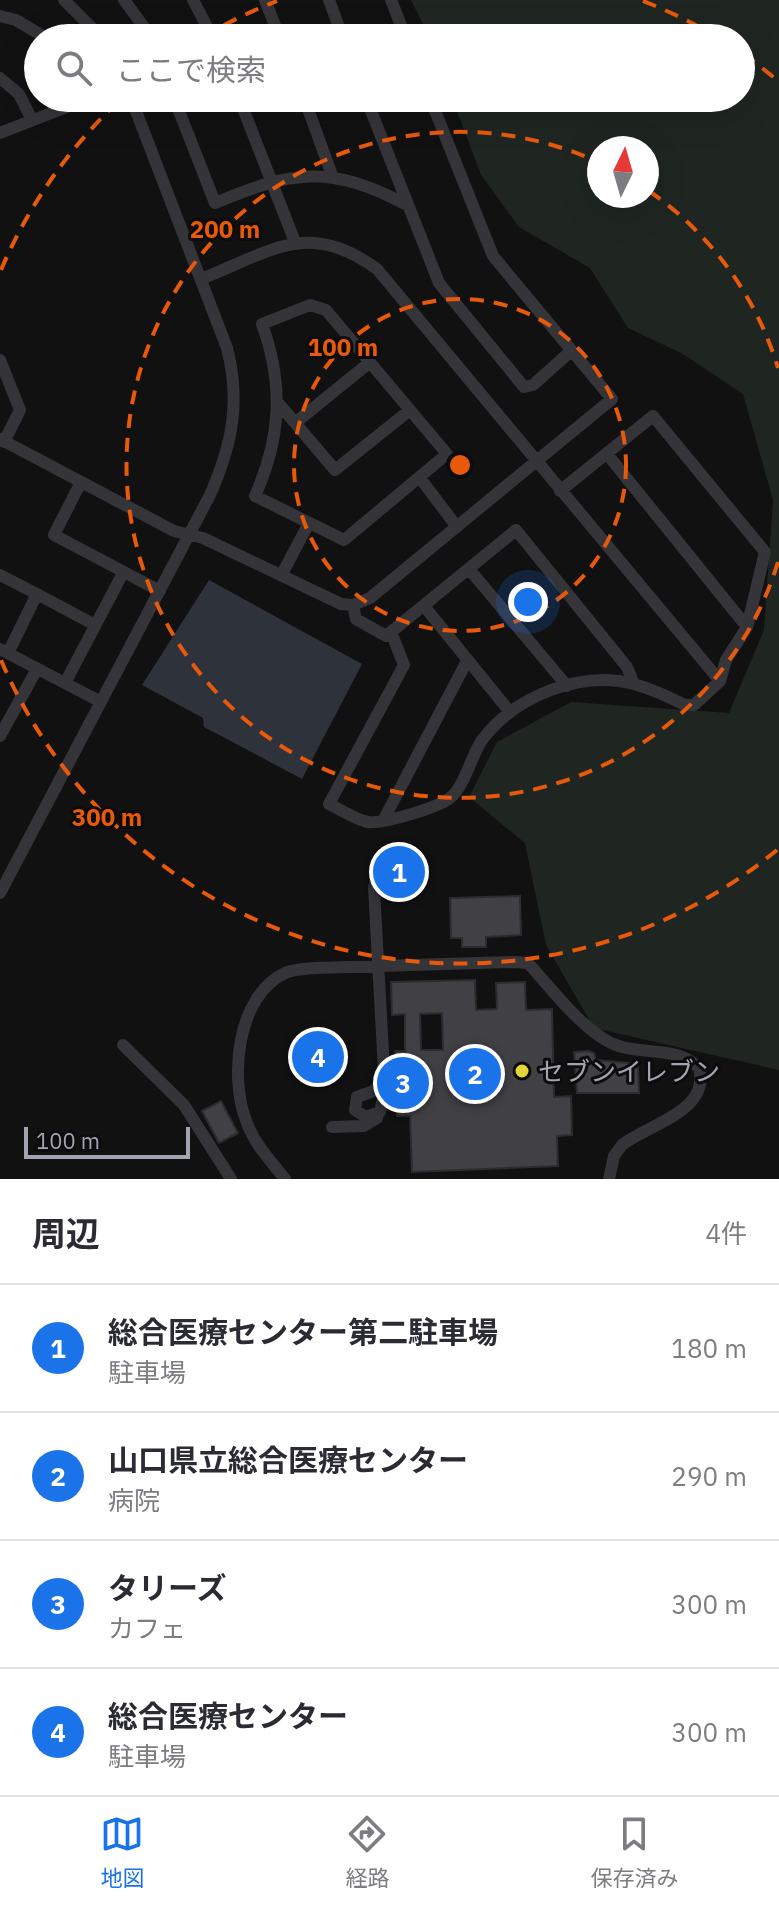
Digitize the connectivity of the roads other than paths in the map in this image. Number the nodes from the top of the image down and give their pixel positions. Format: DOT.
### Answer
graph roads {
  1 [pos="64,0"];
  2 [pos="124,0"];
  3 [pos="193,0"];
  4 [pos="265,0"];
  5 [pos="329,0"];
  6 [pos="391,0"];
  7 [pos="0,16"];
  8 [pos="88,24"];
  9 [pos="142,24"];
  10 [pos="206,24"];
  11 [pos="274,24"];
  12 [pos="338,24"];
  13 [pos="400,24"];
  14 [pos="24,25"];
  15 [pos="0,78"];
  16 [pos="24,104"];
  17 [pos="28,112"];
  18 [pos="52,112"];
  19 [pos="136,112"];
  20 [pos="179,112"];
  21 [pos="244,112"];
  22 [pos="309,112"];
  23 [pos="371,112"];
  24 [pos="436,112"];
  25 [pos="32,120"];
  26 [pos="0,133"];
  27 [pos="332,175"];
  28 [pos="269,180"];
  29 [pos="405,204"];
  30 [pos="295,242"];
  31 [pos="201,279"];
  32 [pos="571,351"];
  33 [pos="0,360"];
  34 [pos="369,363"];
  35 [pos="279,404"];
  36 [pos="410,410"];
  37 [pos="295,423"];
  38 [pos="2,441"];
  39 [pos="607,454"];
  40 [pos="535,462"];
  41 [pos="420,478"];
  42 [pos="81,482"];
  43 [pos="560,491"];
  44 [pos="309,523"];
  45 [pos="457,527"];
  46 [pos="189,536"];
  47 [pos="469,569"];
  48 [pos="123,573"];
  49 [pos="282,574"];
  50 [pos="0,575"];
  51 [pos="160,591"];
  52 [pos="37,594"];
  53 [pos="353,605"];
  54 [pos="424,606"];
  55 [pos="95,625"];
  56 [pos="747,627"];
  57 [pos="391,632"];
  58 [pos="4,651"];
  59 [pos="467,661"];
  60 [pos="37,669"];
  61 [pos="720,681"];
  62 [pos="65,683"];
  63 [pos="634,684"];
  64 [pos="567,686"];
  65 [pos="101,702"];
  66 [pos="510,712"];
  67 [pos="2,728"];
  68 [pos="384,819"];
  69 [pos="379,867"];
  70 [pos="0,893"];
  71 [pos="377,966"];
  72 [pos="123,1045"];
  73 [pos="382,1080"];
  74 [pos="380,1112"];
  75 [pos="332,1127"];
  76 [pos="231,1179"];
  77 [pos="285,1179"];
  78 [pos="609,1179"];
  1 -- 8 [label="street"];
  2 -- 9 [label="street"];
  3 -- 10 [label="street"];
  4 -- 11 [label="street"];
  5 -- 12 [label="street"];
  6 -- 13 [label="street"];
  7 -- 14 [label="street"];
  15 -- 16 [label="street"];
  17 -- 25 [label="street"];
  18 -- 25 [label="street"];
  19 -- 31 [label="street"];
  20 -- 28 [label="street"];
  21 -- 28 [label="street"];
  22 -- 27 [label="street"];
  23 -- 29 [label="street"];
  24 -- 32 [label="street"];
  25 -- 26 [label="street"];
  27 -- 28 [label="street"];
  27 -- 29 [label="street"];
  28 -- 30 [label="street"];
  29 -- 32 [label="street"];
  30 -- 31 [label="street"];
  30 -- 40 [label="street"];
  31 -- 46 [label="street"];
  32 -- 40 [label="street"];
  33 -- 38 [label="street"];
  34 -- 35 [label="street"];
  34 -- 36 [label="street"];
  34 -- 37 [label="street"];
  35 -- 37 [label="street"];
  35 -- 44 [label="street"];
  36 -- 37 [label="street"];
  36 -- 41 [label="street"];
  38 -- 42 [label="street"];
  39 -- 43 [label="street"];
  39 -- 56 [label="street"];
  39 -- 56 [label="street"];
  40 -- 43 [label="street"];
  40 -- 45 [label="street"];
  41 -- 44 [label="street"];
  41 -- 45 [label="street"];
  42 -- 46 [label="street"];
  42 -- 48 [label="street"];
  43 -- 61 [label="street"];
  44 -- 49 [label="street"];
  45 -- 53 [label="street"];
  46 -- 49 [label="street"];
  46 -- 51 [label="street"];
  47 -- 54 [label="street"];
  47 -- 63 [label="street"];
  47 -- 64 [label="street"];
  48 -- 51 [label="street"];
  48 -- 55 [label="street"];
  49 -- 53 [label="street"];
  50 -- 52 [label="street"];
  51 -- 65 [label="street"];
  52 -- 55 [label="street"];
  52 -- 58 [label="street"];
  53 -- 57 [label="street"];
  54 -- 57 [label="street"];
  54 -- 59 [label="street"];
  55 -- 62 [label="street"];
  56 -- 61 [label="street"];
  57 -- 68 [label="street"];
  58 -- 60 [label="street"];
  59 -- 66 [label="street"];
  59 -- 68 [label="street"];
  60 -- 62 [label="street"];
  60 -- 67 [label="street"];
  61 -- 63 [label="street"];
  62 -- 65 [label="street"];
  63 -- 64 [label="street"];
  64 -- 66 [label="street"];
  65 -- 70 [label="street"];
  66 -- 68 [label="street"];
  69 -- 71 [label="street"];
  71 -- 73 [label="street"];
  71 -- 77 [label="street"];
  71 -- 78 [label="street"];
  72 -- 76 [label="street"];
  73 -- 74 [label="street"];
  73 -- 74 [label="street"];
  74 -- 75 [label="street"];
}
